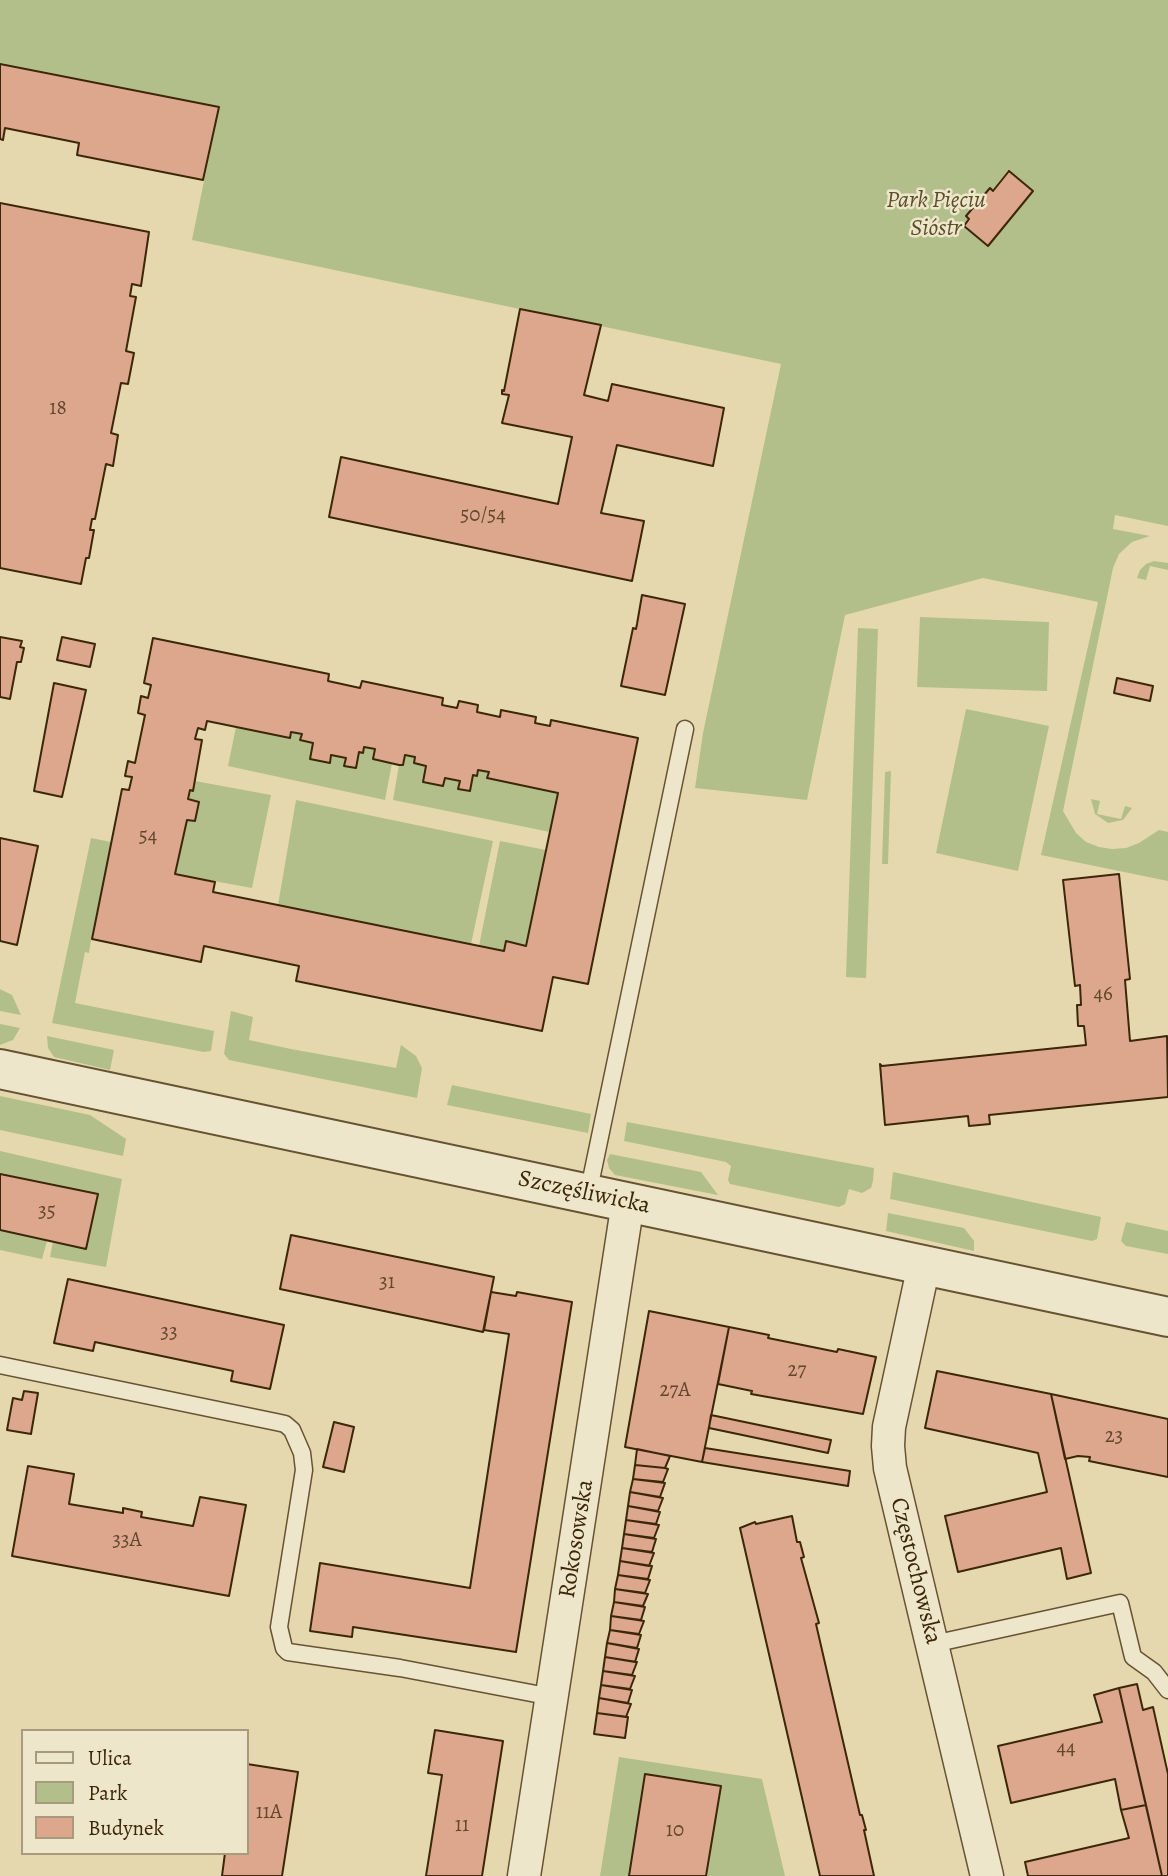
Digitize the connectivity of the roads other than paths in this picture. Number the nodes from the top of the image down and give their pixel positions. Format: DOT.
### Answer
graph roads {
  1 [pos="685,729"];
  2 [pos="0,1069"];
  3 [pos="588,1194"];
  4 [pos="628,1202"];
  5 [pos="924,1265"];
  6 [pos="1168,1317"];
  7 [pos="0,1366"];
  8 [pos="933,1644"];
  9 [pos="1168,1690"];
  10 [pos="552,1697"];
  11 [pos="524,1876"];
  12 [pos="987,1876"];
  1 -- 3 [label="lane"];
  2 -- 3 [label="street, Szczęśliwicka"];
  3 -- 4 [label="street, Szczęśliwicka"];
  4 -- 5 [label="street, Szczęśliwicka"];
  4 -- 10 [label="street, Rokosowska"];
  5 -- 6 [label="street, Szczęśliwicka"];
  5 -- 8 [label="street, Częstochowska"];
  7 -- 10 [label="lane"];
  8 -- 9 [label="lane"];
  8 -- 12 [label="street, Częstochowska"];
  10 -- 11 [label="street, Rokosowska"];
}
